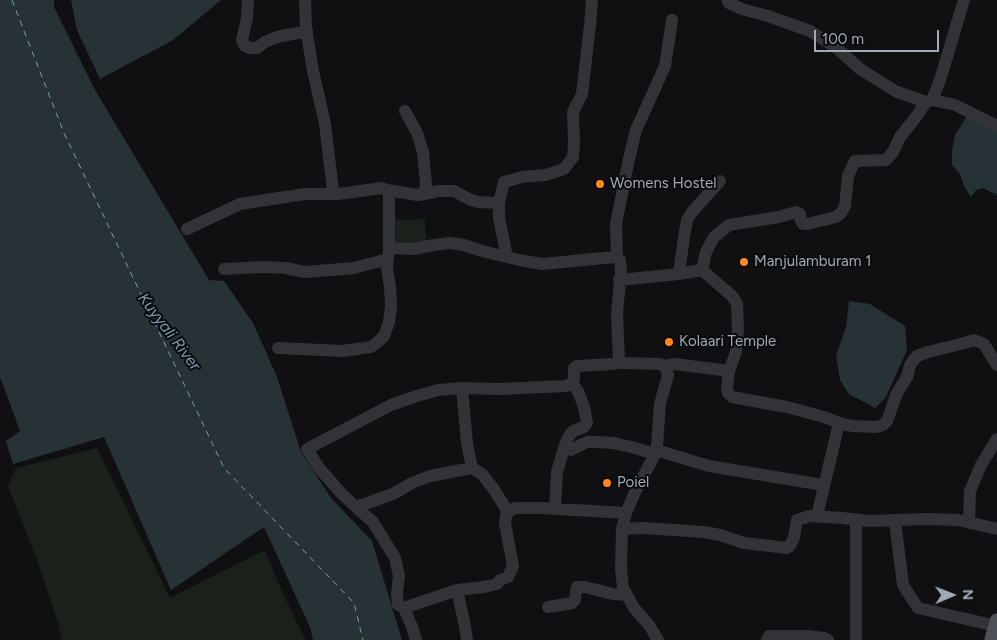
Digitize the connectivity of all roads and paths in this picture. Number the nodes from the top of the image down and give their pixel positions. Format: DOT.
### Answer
graph roads {
  1 [pos="248,0"];
  2 [pos="305,0"];
  3 [pos="592,0"];
  4 [pos="728,0"];
  5 [pos="964,0"];
  6 [pos="672,20"];
  7 [pos="307,31"];
  8 [pos="929,101"];
  9 [pos="405,112"];
  10 [pos="997,126"];
  11 [pos="720,181"];
  12 [pos="387,190"];
  13 [pos="336,194"];
  14 [pos="424,194"];
  15 [pos="499,203"];
  16 [pos="187,229"];
  17 [pos="388,254"];
  18 [pos="507,257"];
  19 [pos="617,257"];
  20 [pos="224,269"];
  21 [pos="702,270"];
  22 [pos="679,274"];
  23 [pos="620,280"];
  24 [pos="278,348"];
  25 [pos="620,362"];
  26 [pos="997,365"];
  27 [pos="665,366"];
  28 [pos="729,371"];
  29 [pos="572,383"];
  30 [pos="462,388"];
  31 [pos="839,423"];
  32 [pos="997,439"];
  33 [pos="571,450"];
  34 [pos="656,452"];
  35 [pos="472,468"];
  36 [pos="823,485"];
  37 [pos="356,507"];
  38 [pos="555,509"];
  39 [pos="508,512"];
  40 [pos="626,513"];
  41 [pos="817,516"];
  42 [pos="856,520"];
  43 [pos="895,521"];
  44 [pos="969,523"];
  45 [pos="997,528"];
  46 [pos="622,529"];
  47 [pos="458,590"];
  48 [pos="627,595"];
  49 [pos="548,607"];
  50 [pos="404,608"];
  51 [pos="995,629"];
  52 [pos="416,640"];
  53 [pos="467,640"];
  54 [pos="658,640"];
  55 [pos="767,640"];
  56 [pos="828,640"];
  57 [pos="856,640"];
  1 -- 7 [label="street"];
  2 -- 7 [label="street"];
  3 -- 15 [label="street"];
  4 -- 8 [label="street"];
  5 -- 8 [label="street"];
  6 -- 19 [label="street"];
  7 -- 13 [label="street"];
  8 -- 10 [label="street"];
  8 -- 21 [label="street"];
  9 -- 14 [label="street"];
  11 -- 22 [label="street"];
  12 -- 13 [label="street"];
  12 -- 14 [label="street"];
  12 -- 17 [label="street"];
  13 -- 16 [label="street"];
  14 -- 15 [label="street"];
  15 -- 18 [label="street"];
  17 -- 18 [label="street"];
  17 -- 20 [label="street"];
  17 -- 24 [label="street"];
  18 -- 19 [label="street"];
  19 -- 23 [label="street"];
  21 -- 22 [label="street"];
  21 -- 28 [label="street"];
  22 -- 23 [label="street"];
  23 -- 25 [label="street"];
  25 -- 27 [label="street"];
  25 -- 29 [label="street"];
  26 -- 31 [label="street"];
  27 -- 28 [label="street"];
  27 -- 34 [label="street"];
  28 -- 31 [label="street"];
  29 -- 30 [label="street"];
  29 -- 38 [label="street"];
  30 -- 35 [label="street"];
  30 -- 37 [label="street"];
  31 -- 36 [label="street"];
  32 -- 44 [label="street"];
  33 -- 34 [label="street"];
  34 -- 36 [label="street"];
  34 -- 40 [label="street"];
  35 -- 37 [label="street"];
  35 -- 39 [label="street"];
  36 -- 41 [label="street"];
  37 -- 50 [label="street"];
  38 -- 39 [label="street"];
  38 -- 40 [label="street"];
  39 -- 47 [label="street"];
  40 -- 46 [label="street"];
  41 -- 42 [label="street"];
  41 -- 46 [label="street"];
  42 -- 43 [label="street"];
  42 -- 57 [label="street"];
  43 -- 44 [label="street"];
  43 -- 51 [label="street"];
  44 -- 45 [label="street"];
  46 -- 48 [label="street"];
  47 -- 50 [label="street"];
  47 -- 53 [label="street"];
  48 -- 49 [label="street"];
  48 -- 54 [label="street"];
  50 -- 52 [label="street"];
  55 -- 56 [label="street"];
}
